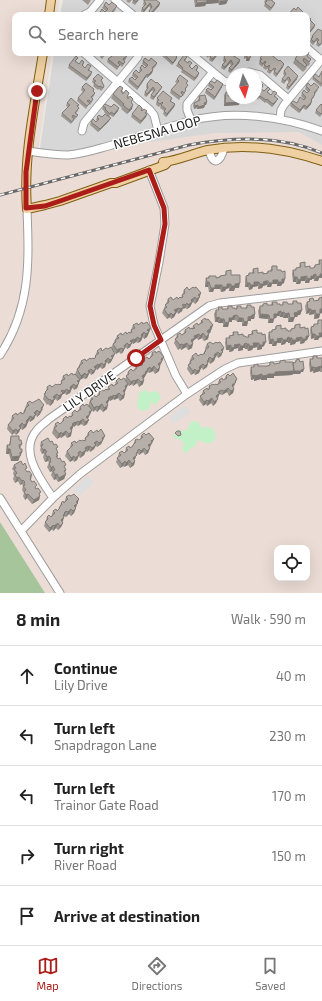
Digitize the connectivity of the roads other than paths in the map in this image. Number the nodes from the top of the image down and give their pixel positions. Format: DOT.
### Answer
graph roads {
  1 [pos="51,0"];
  2 [pos="100,0"];
  3 [pos="115,0"];
  4 [pos="49,12"];
  5 [pos="90,12"];
  6 [pos="129,12"];
  7 [pos="310,51"];
  8 [pos="43,56"];
  9 [pos="87,56"];
  10 [pos="138,56"];
  11 [pos="193,56"];
  12 [pos="321,60"];
  13 [pos="212,72"];
  14 [pos="262,77"];
  15 [pos="226,82"];
  16 [pos="118,83"];
  17 [pos="288,99"];
  18 [pos="280,119"];
  19 [pos="191,120"];
  20 [pos="82,131"];
  21 [pos="158,131"];
  22 [pos="322,131"];
  23 [pos="28,151"];
  24 [pos="322,161"];
  25 [pos="168,162"];
  26 [pos="149,170"];
  27 [pos="111,183"];
  28 [pos="26,208"];
  29 [pos="322,291"];
  30 [pos="161,340"];
  31 [pos="322,352"];
  32 [pos="0,355"];
  33 [pos="187,394"];
  34 [pos="0,498"];
  35 [pos="53,498"];
  36 [pos="21,531"];
  37 [pos="60,593"];
  1 -- 4 [label="main road"];
  2 -- 5 [label="street"];
  3 -- 6 [label="street"];
  7 -- 12 [label="street"];
  8 -- 23 [label="main road"];
  9 -- 16 [label="street"];
  10 -- 16 [label="street"];
  11 -- 13 [label="street"];
  12 -- 17 [label="street"];
  13 -- 15 [label="street"];
  13 -- 19 [label="street"];
  14 -- 17 [label="street"];
  16 -- 20 [label="street"];
  16 -- 21 [label="street"];
  17 -- 18 [label="street"];
  18 -- 19 [label="street, NEBESNA LOOP"];
  18 -- 22 [label="street, NEBESNA LOOP"];
  19 -- 21 [label="street, NEBESNA LOOP"];
  21 -- 23 [label="street, NEBESNA LOOP"];
  23 -- 28 [label="main road"];
  24 -- 25 [label="main road"];
  25 -- 26 [label="main road"];
  25 -- 27 [label="main road"];
  26 -- 27 [label="main road"];
  26 -- 30 [label="street"];
  27 -- 28 [label="main road"];
  28 -- 32 [label="street"];
  29 -- 30 [label="street, LILY DRIVE"];
  30 -- 33 [label="street"];
  30 -- 35 [label="street, LILY DRIVE"];
  31 -- 33 [label="street"];
  33 -- 35 [label="street"];
  34 -- 36 [label="street"];
  35 -- 36 [label="street"];
  36 -- 37 [label="street"];
}
